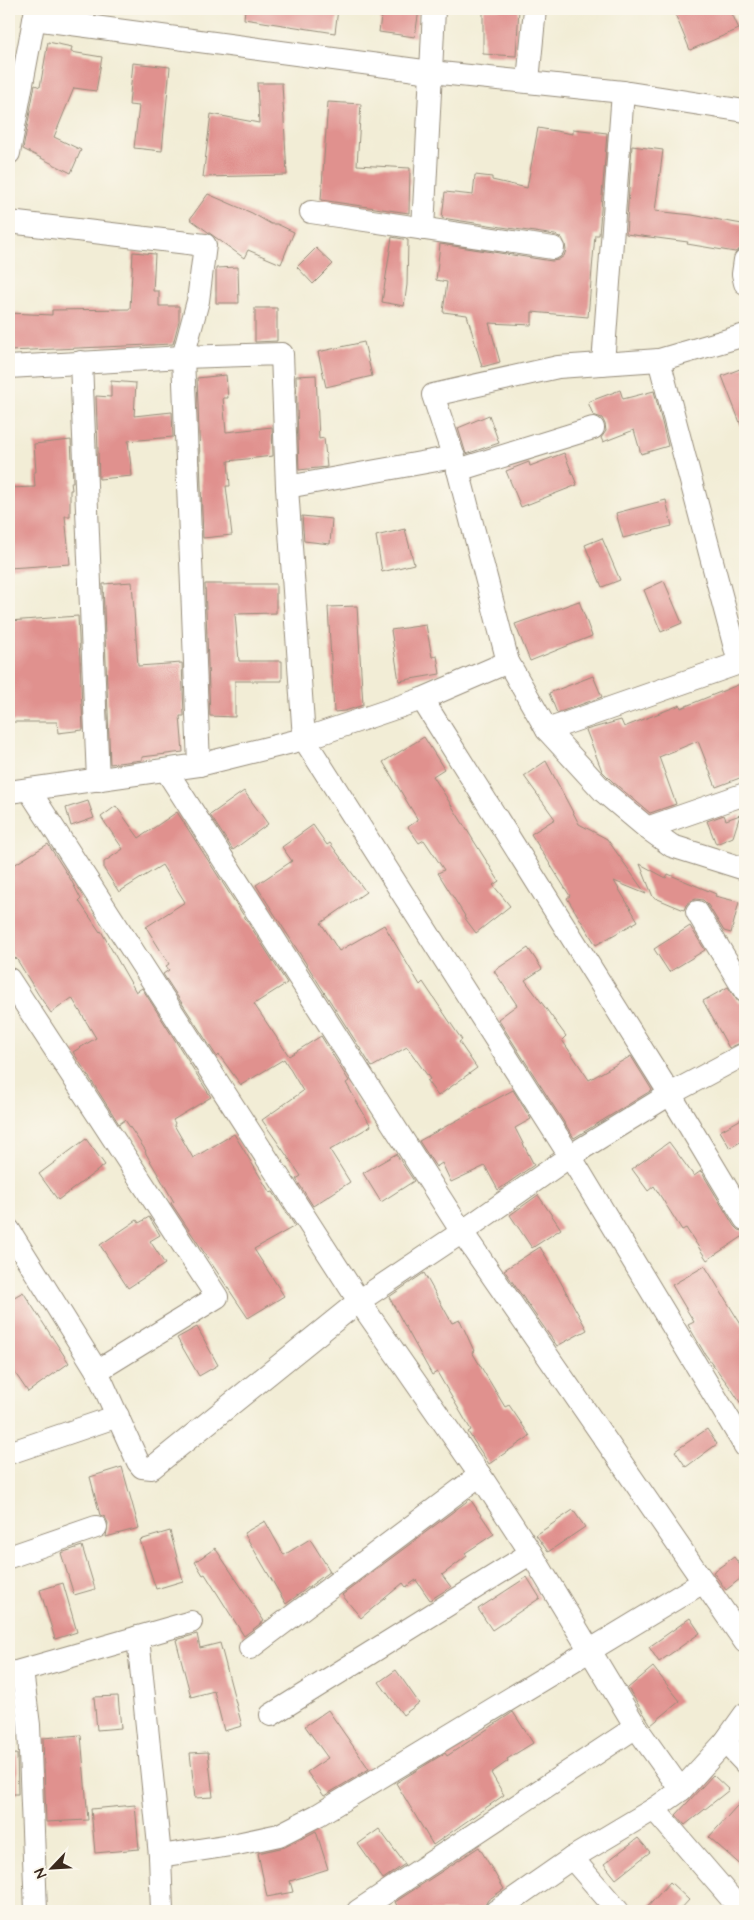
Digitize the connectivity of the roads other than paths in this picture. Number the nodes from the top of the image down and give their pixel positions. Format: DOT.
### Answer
graph roads {
  1 [pos="434,9"];
  2 [pos="535,9"];
  3 [pos="35,14"];
  4 [pos="431,72"];
  5 [pos="528,81"];
  6 [pos="623,92"];
  7 [pos="745,111"];
  8 [pos="9,153"];
  9 [pos="311,212"];
  10 [pos="9,222"];
  11 [pos="423,229"];
  12 [pos="553,248"];
  13 [pos="745,260"];
  14 [pos="745,283"];
  15 [pos="745,335"];
  16 [pos="183,357"];
  17 [pos="659,360"];
  18 [pos="81,362"];
  19 [pos="603,364"];
  20 [pos="9,367"];
  21 [pos="593,428"];
  22 [pos="456,463"];
  23 [pos="287,487"];
  24 [pos="508,662"];
  25 [pos="742,662"];
  26 [pos="422,699"];
  27 [pos="547,730"];
  28 [pos="304,739"];
  29 [pos="199,765"];
  30 [pos="166,770"];
  31 [pos="98,780"];
  32 [pos="19,791"];
  33 [pos="745,794"];
  34 [pos="647,828"];
  35 [pos="745,869"];
  36 [pos="697,912"];
  37 [pos="9,979"];
  38 [pos="745,992"];
  39 [pos="745,1054"];
  40 [pos="670,1094"];
  41 [pos="570,1156"];
  42 [pos="745,1219"];
  43 [pos="9,1230"];
  44 [pos="462,1232"];
  45 [pos="359,1301"];
  46 [pos="98,1371"];
  47 [pos="118,1416"];
  48 [pos="745,1446"];
  49 [pos="9,1453"];
  50 [pos="480,1475"];
  51 [pos="96,1527"];
  52 [pos="531,1554"];
  53 [pos="9,1557"];
  54 [pos="703,1582"];
  55 [pos="191,1622"];
  56 [pos="138,1637"];
  57 [pos="745,1642"];
  58 [pos="250,1648"];
  59 [pos="590,1650"];
  60 [pos="16,1673"];
  61 [pos="745,1714"];
  62 [pos="271,1715"];
  63 [pos="636,1727"];
  64 [pos="725,1742"];
  65 [pos="745,1763"];
  66 [pos="681,1790"];
  67 [pos="654,1809"];
  68 [pos="160,1856"];
  69 [pos="572,1858"];
  70 [pos="36,1911"];
  71 [pos="162,1911"];
  72 [pos="358,1911"];
  73 [pos="496,1911"];
  74 [pos="618,1911"];
  75 [pos="742,1911"];
  1 -- 4 [label="street"];
  2 -- 5 [label="street"];
  3 -- 4 [label="street"];
  3 -- 8 [label="street"];
  4 -- 5 [label="street"];
  4 -- 11 [label="street"];
  5 -- 6 [label="street"];
  6 -- 7 [label="street"];
  6 -- 19 [label="street"];
  9 -- 11 [label="street"];
  10 -- 16 [label="street"];
  11 -- 12 [label="street"];
  13 -- 14 [label="street"];
  15 -- 17 [label="street"];
  16 -- 18 [label="street"];
  16 -- 23 [label="street"];
  16 -- 29 [label="street"];
  17 -- 19 [label="street"];
  17 -- 25 [label="street"];
  18 -- 20 [label="street"];
  18 -- 31 [label="street"];
  19 -- 22 [label="street"];
  21 -- 22 [label="street"];
  22 -- 23 [label="street"];
  22 -- 24 [label="street"];
  23 -- 28 [label="street"];
  24 -- 26 [label="street"];
  24 -- 27 [label="street"];
  25 -- 27 [label="street"];
  26 -- 28 [label="street"];
  26 -- 40 [label="street"];
  27 -- 34 [label="street"];
  28 -- 29 [label="street"];
  28 -- 41 [label="street"];
  29 -- 30 [label="street"];
  30 -- 31 [label="street"];
  30 -- 44 [label="street"];
  31 -- 32 [label="street"];
  32 -- 45 [label="street"];
  33 -- 34 [label="street"];
  34 -- 35 [label="street"];
  36 -- 38 [label="street"];
  37 -- 46 [label="street"];
  39 -- 40 [label="street"];
  40 -- 41 [label="street"];
  40 -- 42 [label="street"];
  41 -- 44 [label="street"];
  41 -- 48 [label="street"];
  43 -- 46 [label="street"];
  44 -- 45 [label="street"];
  44 -- 54 [label="street"];
  45 -- 47 [label="street"];
  45 -- 50 [label="street"];
  46 -- 47 [label="street"];
  47 -- 49 [label="street"];
  50 -- 52 [label="street"];
  50 -- 58 [label="street"];
  51 -- 53 [label="street"];
  52 -- 59 [label="street"];
  52 -- 62 [label="street"];
  54 -- 57 [label="street"];
  54 -- 59 [label="street"];
  55 -- 56 [label="street"];
  56 -- 60 [label="street"];
  56 -- 68 [label="street"];
  59 -- 63 [label="street"];
  59 -- 68 [label="street"];
  60 -- 70 [label="street"];
  61 -- 64 [label="street"];
  63 -- 66 [label="street"];
  63 -- 72 [label="street"];
  64 -- 65 [label="street"];
  64 -- 66 [label="street"];
  66 -- 67 [label="street"];
  67 -- 69 [label="street"];
  67 -- 75 [label="street"];
  68 -- 71 [label="street"];
  69 -- 73 [label="street"];
  69 -- 74 [label="street"];
}
